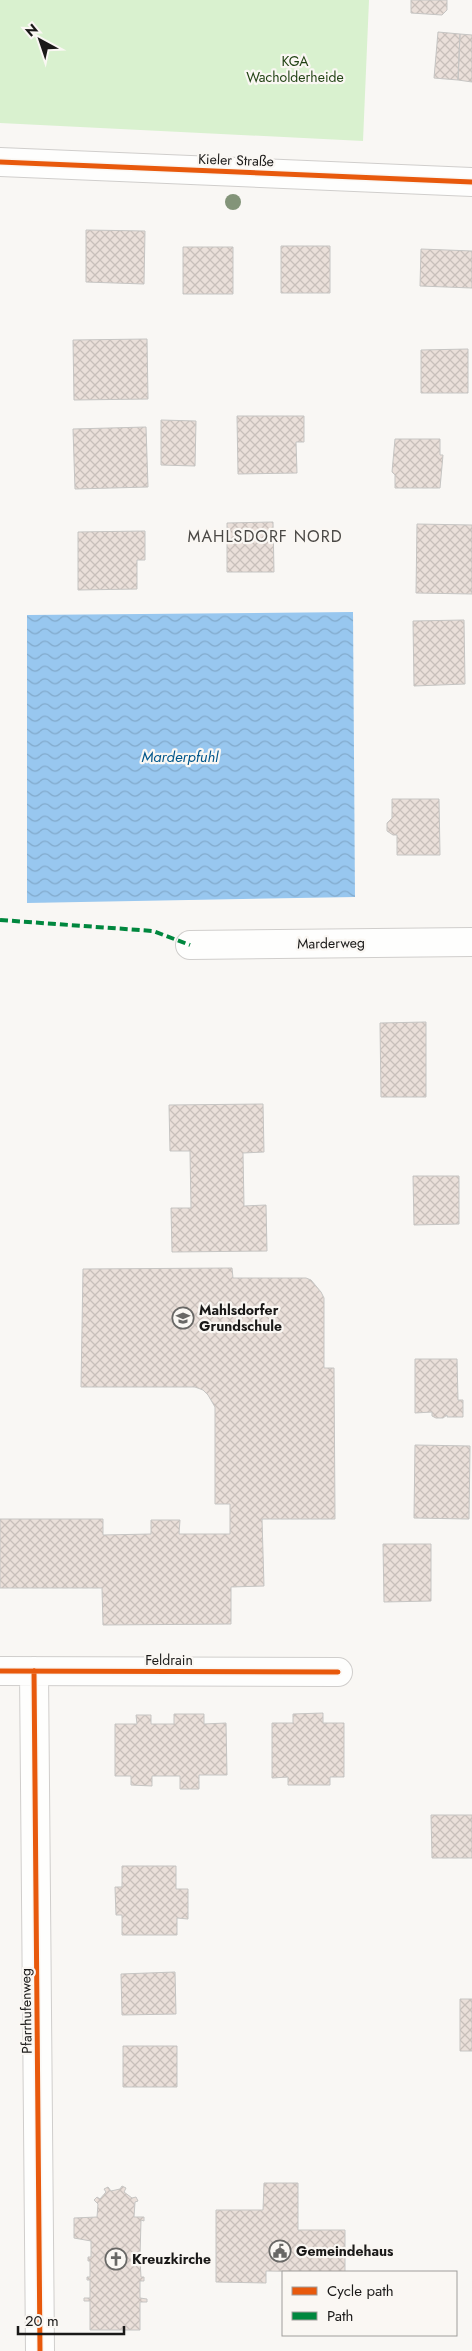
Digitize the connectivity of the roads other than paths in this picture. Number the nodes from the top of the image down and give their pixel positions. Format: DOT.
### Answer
graph roads {
  1 [pos="0,162"];
  2 [pos="472,182"];
  3 [pos="472,942"];
  4 [pos="190,945"];
  5 [pos="0,1671"];
  6 [pos="34,1671"];
  7 [pos="338,1672"];
  8 [pos="40,2351"];
  1 -- 2 [label="street, Kieler Straße"];
  3 -- 4 [label="street, Marderweg"];
  5 -- 6 [label="street, Feldrain"];
  6 -- 7 [label="street, Feldrain"];
  6 -- 8 [label="street, Pfarrhufenweg"];
}
